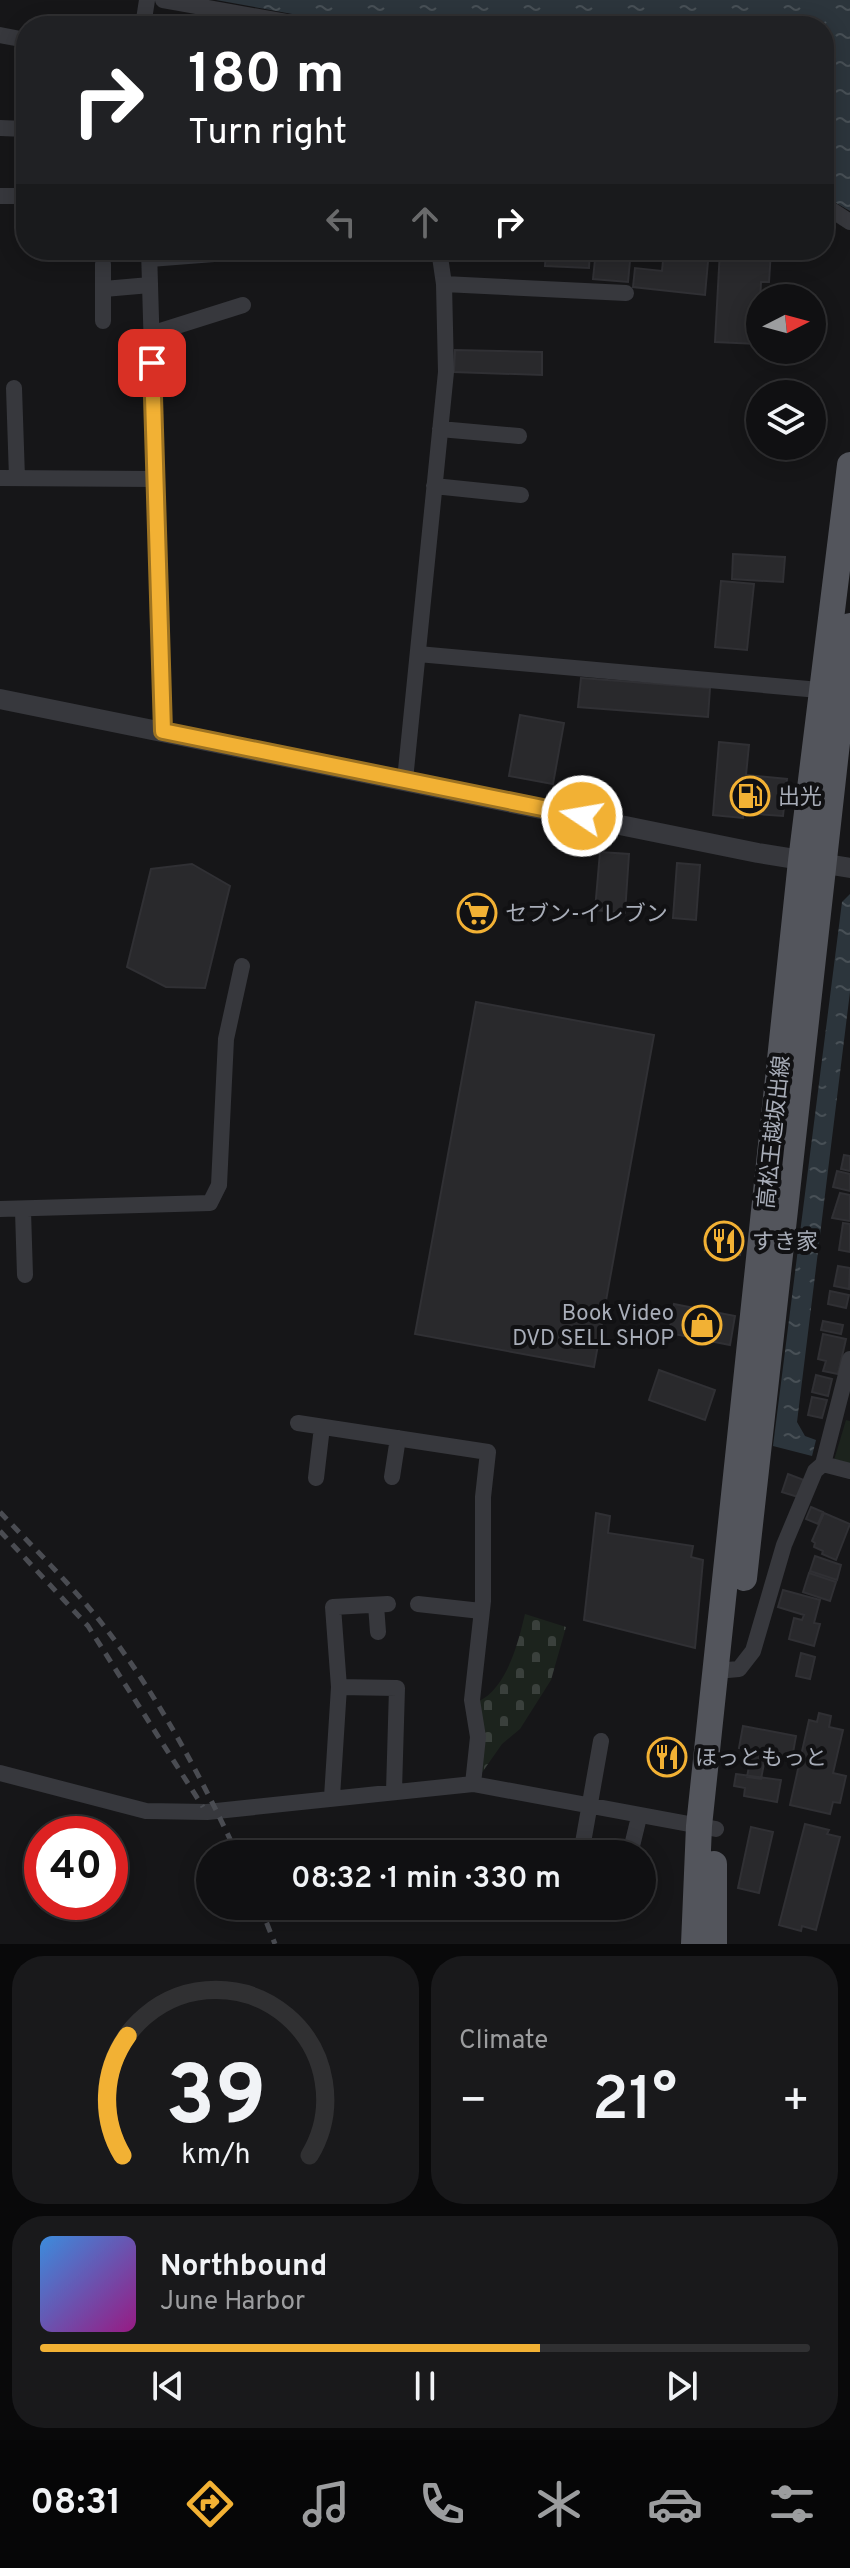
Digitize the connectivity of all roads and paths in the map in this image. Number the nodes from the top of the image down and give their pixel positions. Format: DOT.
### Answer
graph roads {
  1 [pos="163,0"];
  2 [pos="253,16"];
  3 [pos="149,260"];
  4 [pos="440,260"];
  5 [pos="103,264"];
  6 [pos="444,284"];
  7 [pos="150,285"];
  8 [pos="104,289"];
  9 [pos="626,293"];
  10 [pos="243,305"];
  11 [pos="103,321"];
  12 [pos="151,334"];
  13 [pos="14,388"];
  14 [pos="440,429"];
  15 [pos="519,436"];
  16 [pos="850,465"];
  17 [pos="8,478"];
  18 [pos="155,479"];
  19 [pos="434,486"];
  20 [pos="521,495"];
  21 [pos="850,626"];
  22 [pos="418,654"];
  23 [pos="832,691"];
  24 [pos="0,699"];
  25 [pos="163,731"];
  26 [pos="405,780"];
  27 [pos="812,863"];
  28 [pos="850,868"];
  29 [pos="242,966"];
  30 [pos="0,1209"];
  31 [pos="23,1211"];
  32 [pos="25,1275"];
  33 [pos="849,1370"];
  34 [pos="298,1423"];
  35 [pos="322,1427"];
  36 [pos="398,1438"];
  37 [pos="823,1464"];
  38 [pos="850,1471"];
  39 [pos="392,1477"];
  40 [pos="316,1478"];
  41 [pos="418,1604"];
  42 [pos="481,1611"];
  43 [pos="378,1632"];
  44 [pos="724,1671"];
  45 [pos="339,1687"];
  46 [pos="601,1741"];
  47 [pos="0,1773"];
  48 [pos="473,1784"];
  49 [pos="394,1791"];
  50 [pos="332,1797"];
  51 [pos="590,1807"];
  52 [pos="639,1817"];
  53 [pos="707,1828"];
  54 [pos="584,1840"];
  55 [pos="633,1840"];
  56 [pos="694,1944"];
  57 [pos="714,1944"];
  1 -- 2 [label="street"];
  3 -- 7 [label="street"];
  4 -- 6 [label="street"];
  5 -- 8 [label="street"];
  6 -- 9 [label="street"];
  6 -- 14 [label="street"];
  7 -- 8 [label="street"];
  7 -- 12 [label="street"];
  8 -- 11 [label="street"];
  10 -- 12 [label="street"];
  12 -- 18 [label="street"];
  13 -- 17 [label="street"];
  14 -- 15 [label="street"];
  14 -- 19 [label="street"];
  16 -- 23 [label="main road, 高松王越坂出線"];
  17 -- 18 [label="street"];
  18 -- 25 [label="street"];
  19 -- 20 [label="street"];
  19 -- 22 [label="street"];
  21 -- 23 [label="main road, 高松王越坂出線"];
  22 -- 23 [label="street"];
  22 -- 26 [label="street"];
  23 -- 27 [label="main road, 高松王越坂出線"];
  24 -- 25 [label="street"];
  25 -- 26 [label="street"];
  26 -- 27 [label="street"];
  27 -- 28 [label="street"];
  27 -- 44 [label="main road, 高松王越坂出線"];
  29 -- 31 [label="street"];
  30 -- 31 [label="street"];
  31 -- 32 [label="street"];
  33 -- 37 [label="street"];
  34 -- 35 [label="street"];
  35 -- 36 [label="street"];
  35 -- 40 [label="street"];
  36 -- 39 [label="street"];
  36 -- 42 [label="street"];
  37 -- 38 [label="street"];
  37 -- 44 [label="street"];
  41 -- 42 [label="street"];
  42 -- 48 [label="street"];
  43 -- 45 [label="street"];
  44 -- 53 [label="main road, 高松王越坂出線"];
  45 -- 49 [label="street"];
  45 -- 50 [label="street"];
  46 -- 51 [label="street"];
  47 -- 50 [label="street"];
  48 -- 49 [label="street"];
  48 -- 51 [label="street"];
  49 -- 50 [label="street"];
  51 -- 52 [label="street"];
  51 -- 54 [label="street"];
  52 -- 53 [label="street"];
  52 -- 55 [label="street"];
  53 -- 56 [label="main road, 高松王越坂出線"];
  53 -- 57 [label="main road, 高松王越坂出線"];
}
